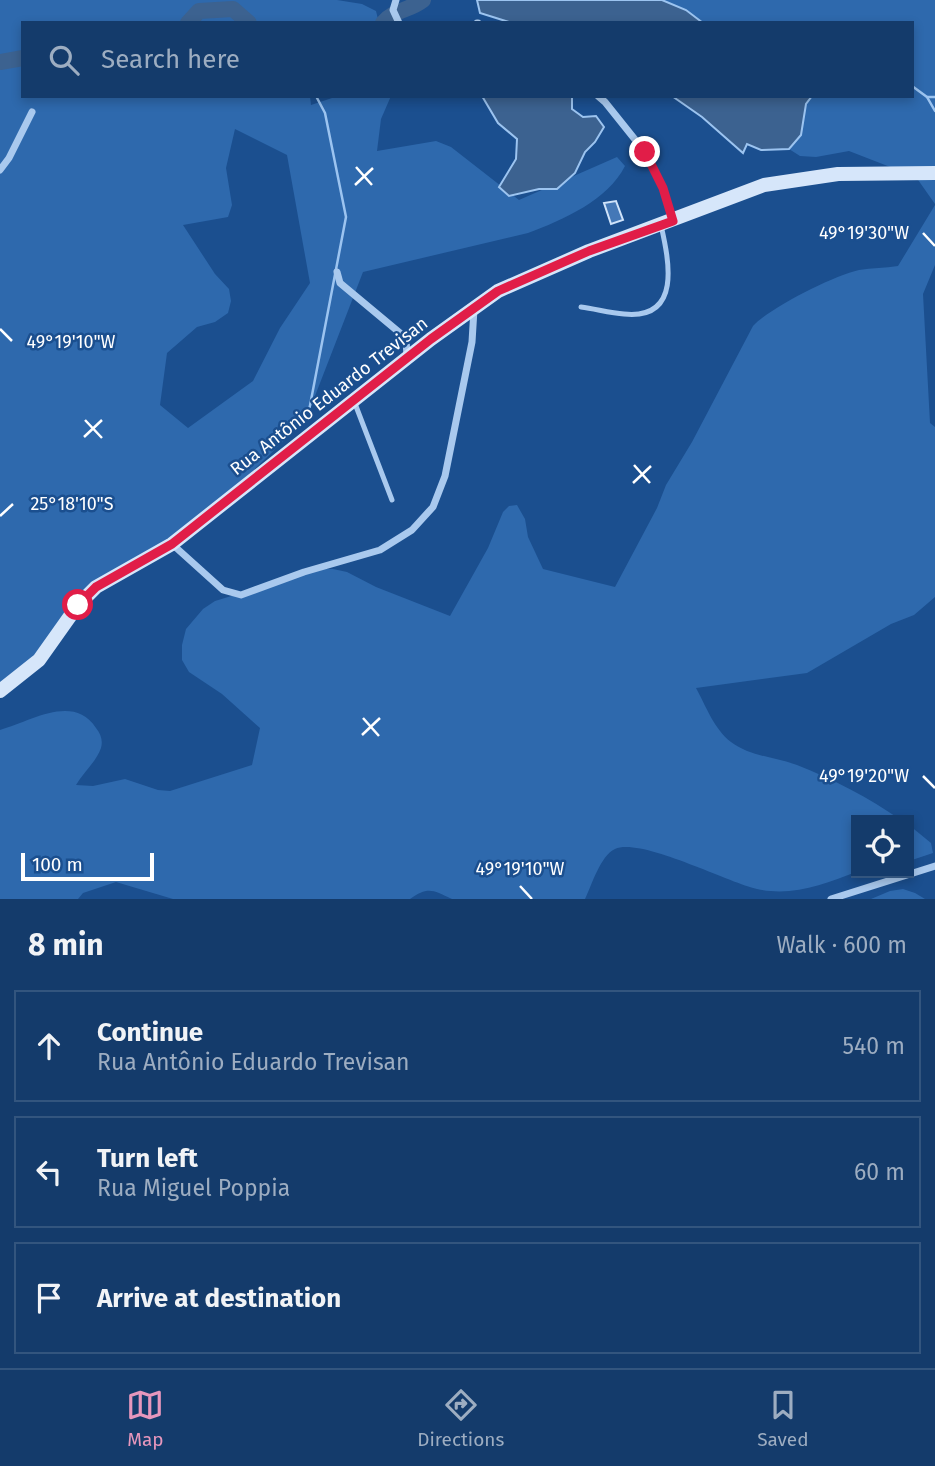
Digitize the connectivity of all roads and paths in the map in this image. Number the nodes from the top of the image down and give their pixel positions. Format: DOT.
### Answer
graph roads {
  1 [pos="396,0"];
  2 [pos="398,21"];
  3 [pos="600,98"];
  4 [pos="32,113"];
  5 [pos="0,170"];
  6 [pos="935,173"];
  7 [pos="667,223"];
  8 [pos="337,272"];
  9 [pos="581,307"];
  10 [pos="474,308"];
  11 [pos="407,358"];
  12 [pos="354,401"];
  13 [pos="392,500"];
  14 [pos="172,544"];
  15 [pos="0,691"];
  16 [pos="935,866"];
  17 [pos="831,899"];
  1 -- 2 [label="street"];
  3 -- 7 [label="street"];
  4 -- 5 [label="street"];
  6 -- 7 [label="street, Rua Antônio Eduardo Trevisan"];
  7 -- 9 [label="lane"];
  7 -- 10 [label="street, Rua Antônio Eduardo Trevisan"];
  8 -- 11 [label="street"];
  10 -- 11 [label="street, Rua Antônio Eduardo Trevisan"];
  10 -- 14 [label="street"];
  11 -- 12 [label="street, Rua Antônio Eduardo Trevisan"];
  12 -- 13 [label="lane"];
  12 -- 14 [label="street, Rua Antônio Eduardo Trevisan"];
  14 -- 15 [label="street, Rua Antônio Eduardo Trevisan"];
  16 -- 17 [label="street"];
}
